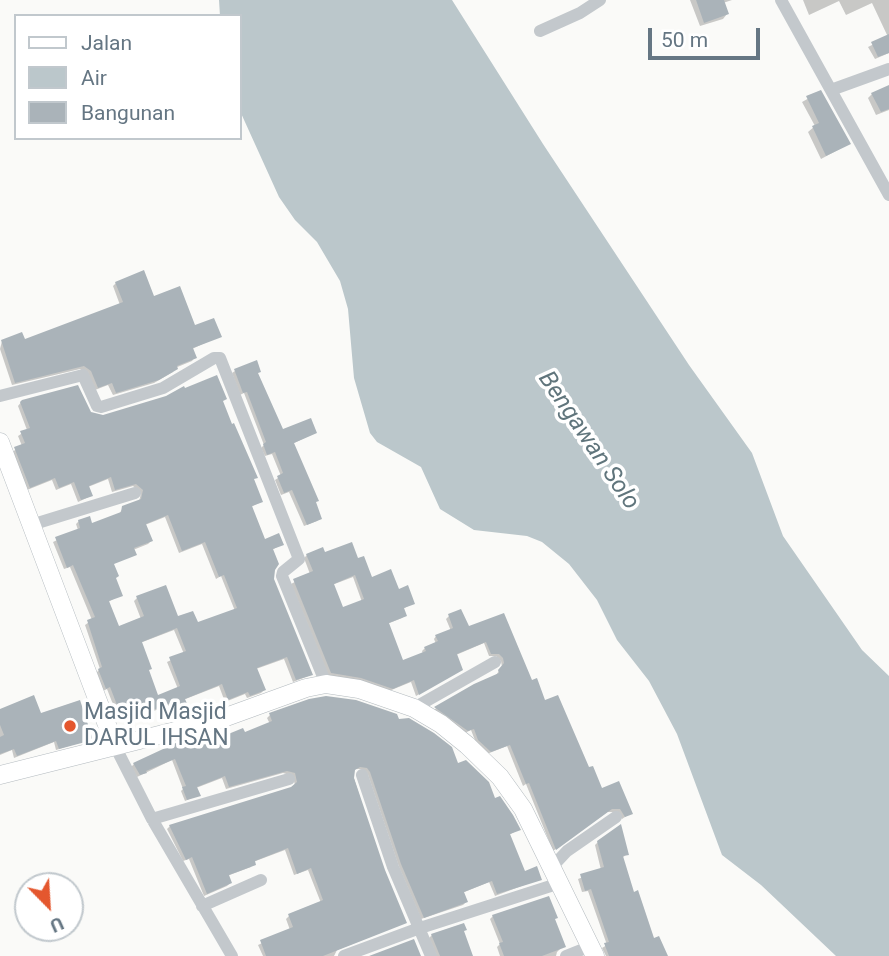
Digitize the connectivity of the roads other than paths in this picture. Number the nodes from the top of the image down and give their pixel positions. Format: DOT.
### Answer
graph roads {
  1 [pos="600,0"];
  2 [pos="781,0"];
  3 [pos="540,31"];
  4 [pos="889,69"];
  5 [pos="831,90"];
  6 [pos="889,195"];
  7 [pos="0,396"];
  8 [pos="0,442"];
  9 [pos="135,492"];
  10 [pos="32,525"];
  11 [pos="495,662"];
  12 [pos="326,684"];
  13 [pos="414,708"];
  14 [pos="115,746"];
  15 [pos="0,775"];
  16 [pos="362,775"];
  17 [pos="289,779"];
  18 [pos="616,817"];
  19 [pos="152,819"];
  20 [pos="552,867"];
  21 [pos="261,880"];
  22 [pos="560,883"];
  23 [pos="202,906"];
  24 [pos="417,929"];
  25 [pos="593,951"];
  26 [pos="232,956"];
  27 [pos="344,956"];
  28 [pos="431,956"];
  29 [pos="566,956"];
  1 -- 3 [label="street"];
  2 -- 5 [label="street"];
  4 -- 5 [label="street"];
  5 -- 6 [label="street"];
  7 -- 12 [label="street"];
  8 -- 10 [label="street"];
  9 -- 10 [label="street"];
  10 -- 14 [label="street"];
  11 -- 13 [label="street"];
  12 -- 13 [label="street"];
  12 -- 14 [label="street"];
  13 -- 20 [label="street"];
  14 -- 15 [label="street"];
  14 -- 19 [label="street"];
  16 -- 24 [label="street"];
  17 -- 19 [label="street"];
  18 -- 20 [label="street"];
  19 -- 23 [label="street"];
  20 -- 22 [label="street"];
  21 -- 23 [label="street"];
  22 -- 24 [label="street"];
  22 -- 25 [label="street"];
  23 -- 26 [label="street"];
  24 -- 27 [label="street"];
  24 -- 28 [label="street"];
  25 -- 29 [label="street"];
}
